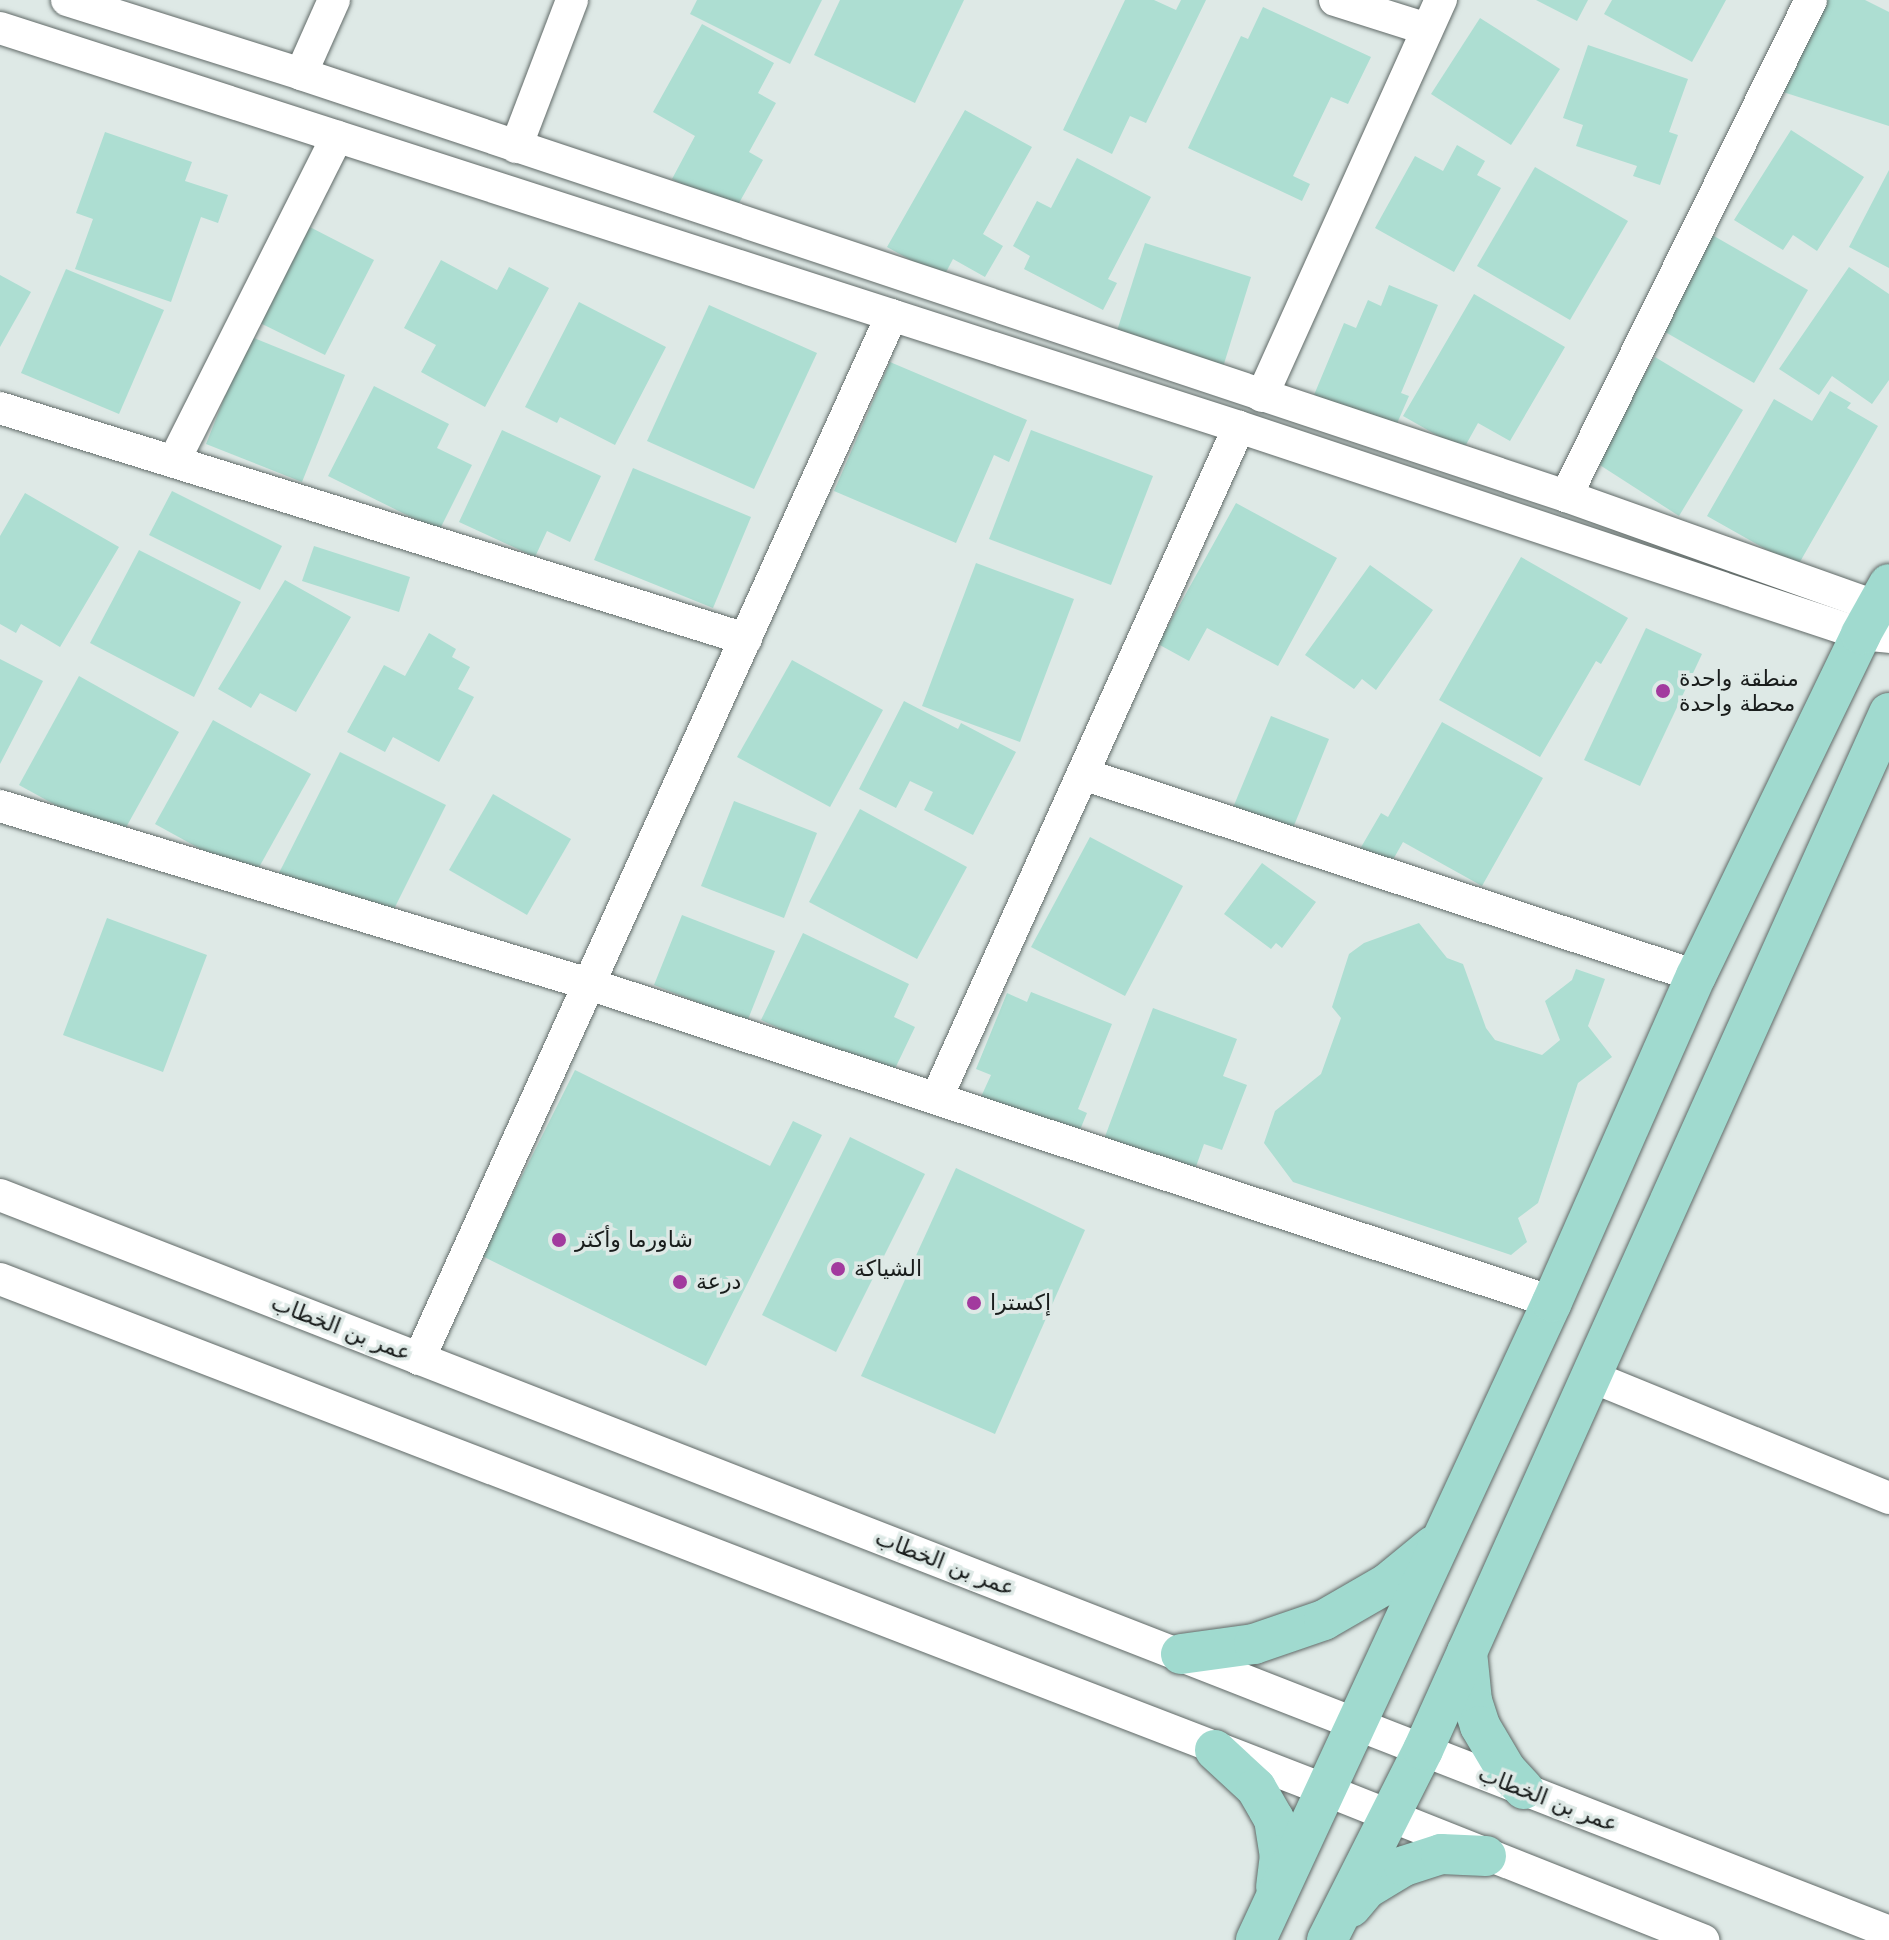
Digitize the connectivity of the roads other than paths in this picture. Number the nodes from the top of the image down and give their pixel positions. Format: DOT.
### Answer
graph roads {
  1 [pos="334,0"];
  2 [pos="572,0"];
  3 [pos="1335,0"];
  4 [pos="1441,0"];
  5 [pos="1811,0"];
  6 [pos="78,2"];
  7 [pos="0,28"];
  8 [pos="1427,29"];
  9 [pos="301,74"];
  10 [pos="337,137"];
  11 [pos="516,147"];
  12 [pos="892,315"];
  13 [pos="1262,396"];
  14 [pos="0,408"];
  15 [pos="1239,427"];
  16 [pos="174,461"];
  17 [pos="1566,496"];
  18 [pos="1881,615"];
  19 [pos="746,639"];
  20 [pos="1889,713"];
  21 [pos="1083,774"];
  22 [pos="1783,798"];
  23 [pos="0,806"];
  24 [pos="1839,819"];
  25 [pos="1696,976"];
  26 [pos="589,984"];
  27 [pos="937,1097"];
  28 [pos="0,1195"];
  29 [pos="0,1279"];
  30 [pos="1552,1302"];
  31 [pos="419,1359"];
  32 [pos="1590,1376"];
  33 [pos="1889,1498"];
  34 [pos="1444,1534"];
  35 [pos="1467,1650"];
  36 [pos="1181,1654"];
  37 [pos="1358,1723"];
  38 [pos="1215,1750"];
  39 [pos="1423,1750"];
  40 [pos="1524,1789"];
  41 [pos="1328,1791"];
  42 [pos="1390,1818"];
  43 [pos="1486,1856"];
  44 [pos="1264,1924"];
  45 [pos="1332,1932"];
  46 [pos="1889,1932"];
  47 [pos="1703,1940"];
  1 -- 9 [label="street"];
  2 -- 11 [label="street"];
  3 -- 8 [label="street"];
  4 -- 8 [label="street"];
  5 -- 17 [label="street"];
  6 -- 9 [label="street"];
  7 -- 10 [label="street"];
  8 -- 13 [label="street"];
  9 -- 11 [label="street"];
  10 -- 12 [label="street"];
  10 -- 16 [label="street"];
  11 -- 13 [label="street"];
  12 -- 15 [label="street"];
  12 -- 19 [label="street"];
  13 -- 17 [label="street"];
  14 -- 16 [label="street"];
  15 -- 18 [label="street"];
  15 -- 21 [label="street"];
  16 -- 19 [label="street"];
  17 -- 18 [label="street"];
  18 -- 22 [label="main road"];
  19 -- 26 [label="street"];
  20 -- 24 [label="main road"];
  21 -- 25 [label="street"];
  21 -- 27 [label="street"];
  22 -- 24 [label="main road"];
  22 -- 25 [label="main road"];
  23 -- 26 [label="street"];
  24 -- 32 [label="main road"];
  25 -- 30 [label="main road"];
  26 -- 27 [label="street"];
  26 -- 31 [label="street"];
  27 -- 30 [label="street"];
  28 -- 31 [label="street, عمر بن الخطاب"];
  29 -- 38 [label="street"];
  30 -- 34 [label="main road"];
  31 -- 36 [label="street, عمر بن الخطاب"];
  32 -- 33 [label="street"];
  32 -- 35 [label="main road"];
  34 -- 36 [label="main road"];
  34 -- 37 [label="main road"];
  35 -- 39 [label="main road"];
  35 -- 40 [label="main road"];
  36 -- 37 [label="street, عمر بن الخطاب"];
  37 -- 39 [label="street, عمر بن الخطاب"];
  37 -- 41 [label="main road"];
  38 -- 41 [label="street"];
  38 -- 44 [label="main road"];
  39 -- 40 [label="street, عمر بن الخطاب"];
  39 -- 42 [label="main road"];
  40 -- 46 [label="street, عمر بن الخطاب"];
  41 -- 42 [label="street"];
  41 -- 44 [label="main road"];
  42 -- 43 [label="street"];
  42 -- 45 [label="main road"];
  43 -- 45 [label="main road"];
  43 -- 47 [label="street"];
}
